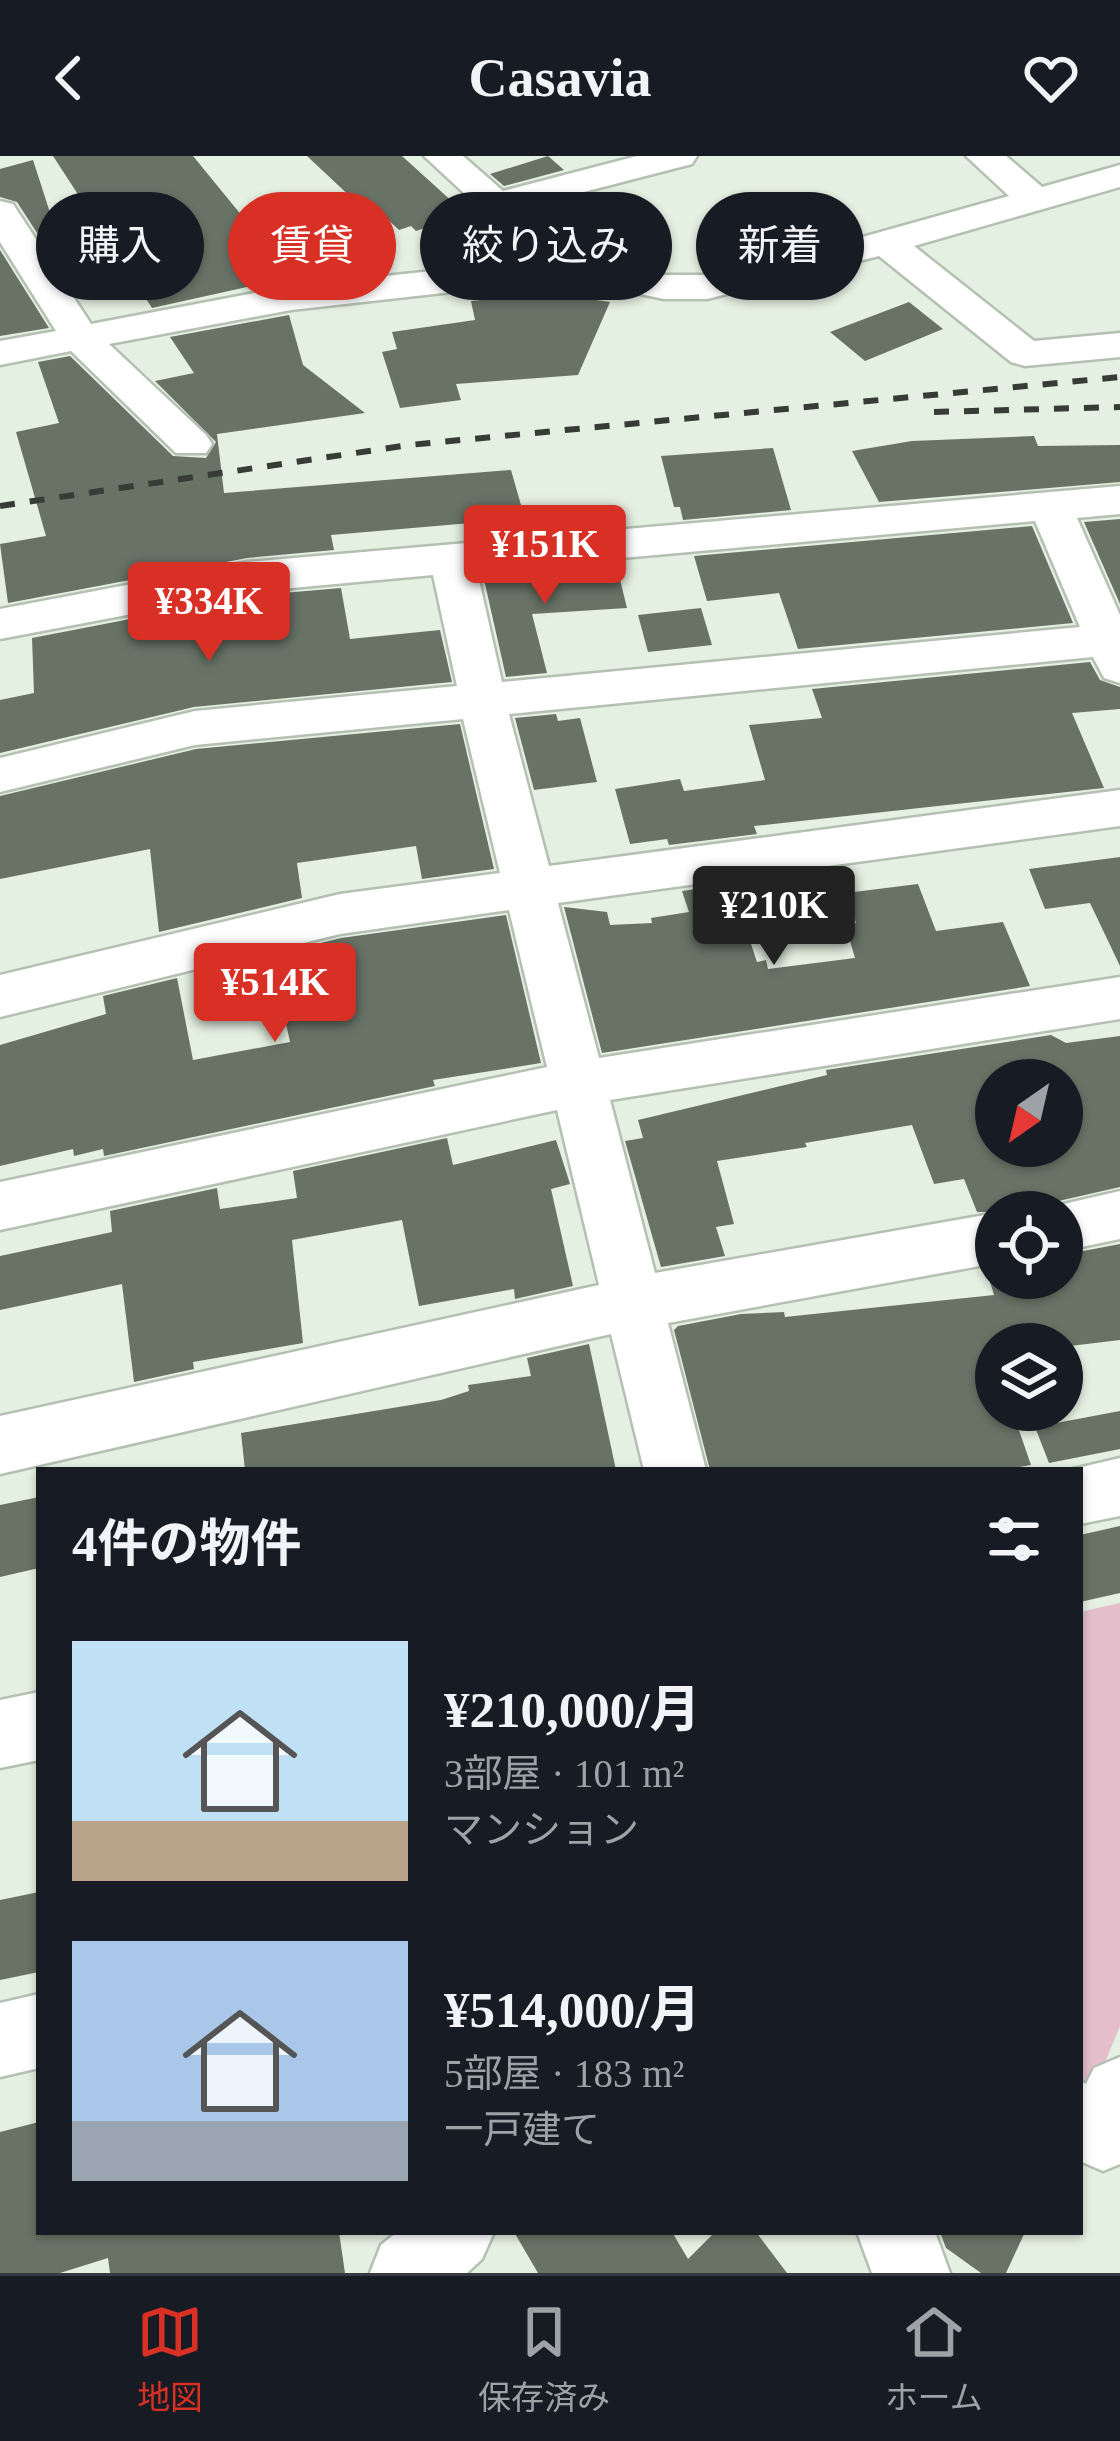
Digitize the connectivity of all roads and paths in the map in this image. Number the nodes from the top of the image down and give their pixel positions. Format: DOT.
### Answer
graph roads {
  1 [pos="442,156"];
  2 [pos="984,156"];
  3 [pos="670,157"];
  4 [pos="1120,176"];
  5 [pos="482,192"];
  6 [pos="540,192"];
  7 [pos="1037,201"];
  8 [pos="0,212"];
  9 [pos="889,245"];
  10 [pos="420,284"];
  11 [pos="672,285"];
  12 [pos="80,338"];
  13 [pos="1120,345"];
  14 [pos="0,352"];
  15 [pos="191,444"];
  16 [pos="1120,500"];
  17 [pos="1050,506"];
  18 [pos="452,559"];
  19 [pos="0,624"];
  20 [pos="1117,648"];
  21 [pos="483,701"];
  22 [pos="0,775"];
  23 [pos="1120,808"];
  24 [pos="530,890"];
  25 [pos="0,995"];
  26 [pos="1120,998"];
  27 [pos="578,1083"];
  28 [pos="0,1206"];
  29 [pos="1120,1215"];
  30 [pos="1083,1222"];
  31 [pos="975,1242"];
  32 [pos="634,1303"];
  33 [pos="0,1445"];
  34 [pos="674,1467"];
  35 [pos="1120,1486"];
  36 [pos="1083,1495"];
  37 [pos="36,1727"];
  38 [pos="0,1734"];
  39 [pos="36,2032"];
  40 [pos="0,2040"];
  41 [pos="1120,2094"];
  42 [pos="1083,2121"];
  43 [pos="452,2235"];
  44 [pos="897,2235"];
  45 [pos="409,2273"];
  46 [pos="911,2273"];
  1 -- 5 [label="street"];
  2 -- 7 [label="street"];
  3 -- 6 [label="street"];
  4 -- 7 [label="street"];
  7 -- 9 [label="street"];
  8 -- 12 [label="street"];
  9 -- 11 [label="street"];
  9 -- 13 [label="street"];
  10 -- 12 [label="street"];
  12 -- 14 [label="street"];
  12 -- 15 [label="street"];
  16 -- 17 [label="street"];
  17 -- 18 [label="street"];
  17 -- 20 [label="street"];
  18 -- 19 [label="street"];
  18 -- 21 [label="street"];
  20 -- 21 [label="street"];
  21 -- 22 [label="street"];
  21 -- 24 [label="street"];
  23 -- 24 [label="street"];
  24 -- 25 [label="street"];
  24 -- 27 [label="street"];
  26 -- 27 [label="street"];
  27 -- 28 [label="street"];
  27 -- 32 [label="street"];
  29 -- 30 [label="street"];
  31 -- 32 [label="street"];
  32 -- 33 [label="street"];
  32 -- 34 [label="street"];
  35 -- 36 [label="street"];
  37 -- 38 [label="street"];
  39 -- 40 [label="street"];
  41 -- 42 [label="street"];
  43 -- 45 [label="street"];
  44 -- 46 [label="street"];
}
